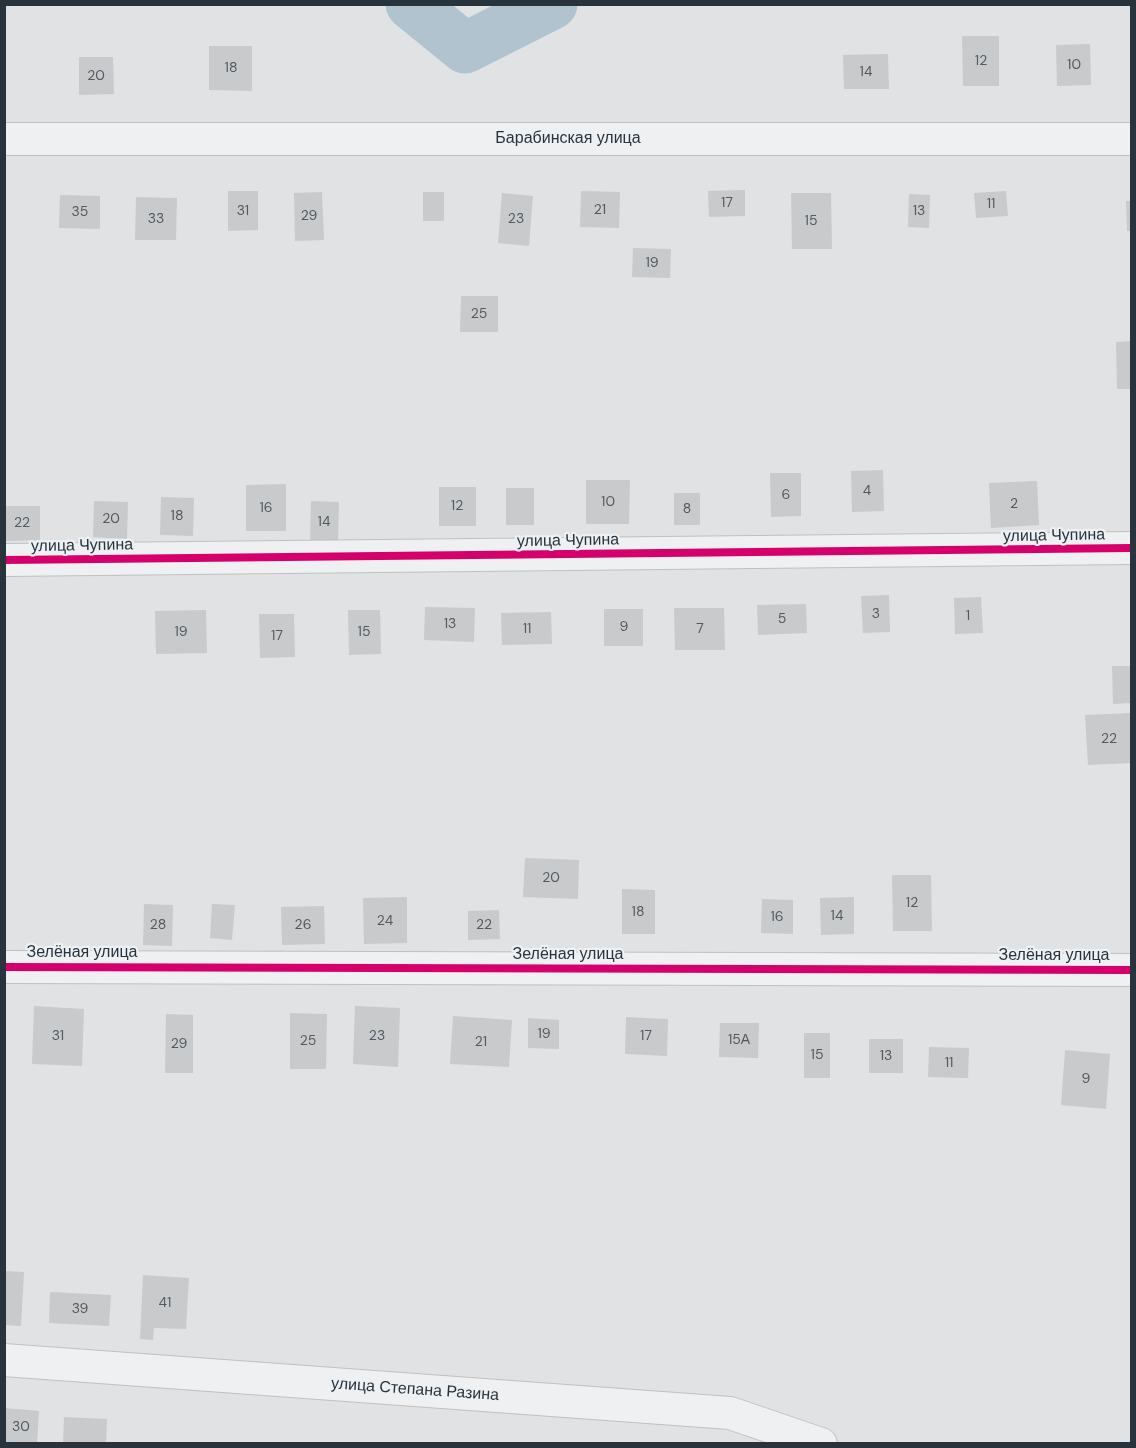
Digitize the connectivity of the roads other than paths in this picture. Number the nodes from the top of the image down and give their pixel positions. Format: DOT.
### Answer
graph roads {
  1 [pos="4,139"];
  2 [pos="1131,139"];
  3 [pos="1131,548"];
  4 [pos="4,560"];
  5 [pos="4,967"];
  6 [pos="1131,970"];
  7 [pos="4,1360"];
  8 [pos="821,1443"];
  1 -- 2 [label="street, Барабинская улица"];
  3 -- 4 [label="street, улица Чупина"];
  5 -- 6 [label="street, Зелёная улица"];
  7 -- 8 [label="street, улица Степана Разина"];
}
